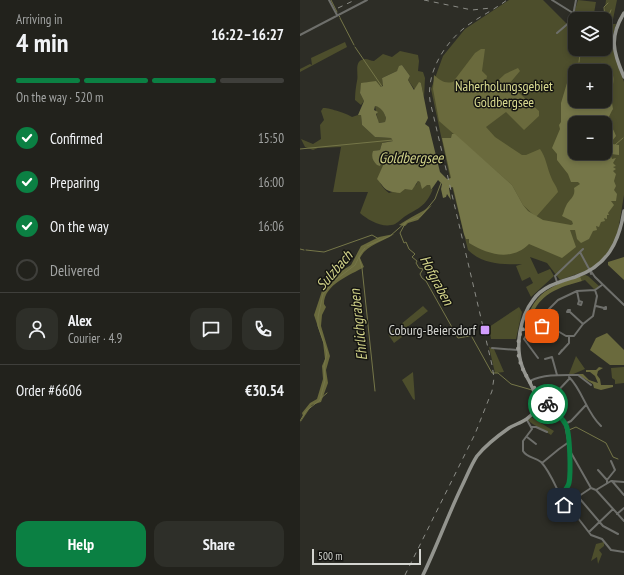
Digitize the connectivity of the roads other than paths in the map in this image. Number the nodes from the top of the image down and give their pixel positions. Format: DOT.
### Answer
graph roads {
  1 [pos="329,0"];
  2 [pos="368,0"];
  3 [pos="552,0"];
  4 [pos="576,0"];
  5 [pos="571,12"];
  6 [pos="573,12"];
  7 [pos="624,13"];
  8 [pos="337,15"];
  9 [pos="568,24"];
  10 [pos="557,33"];
  11 [pos="300,35"];
  12 [pos="624,77"];
  13 [pos="624,211"];
  14 [pos="582,249"];
  15 [pos="580,252"];
  16 [pos="591,272"];
  17 [pos="557,282"];
  18 [pos="602,285"];
  19 [pos="595,290"];
  20 [pos="577,291"];
  21 [pos="579,301"];
  22 [pos="624,305"];
  23 [pos="596,306"];
  24 [pos="604,308"];
  25 [pos="570,312"];
  26 [pos="583,324"];
  27 [pos="541,325"];
  28 [pos="521,329"];
  29 [pos="555,329"];
  30 [pos="529,331"];
  31 [pos="551,337"];
  32 [pos="570,337"];
  33 [pos="492,348"];
  34 [pos="518,350"];
  35 [pos="562,350"];
  36 [pos="538,358"];
  37 [pos="545,359"];
  38 [pos="557,375"];
  39 [pos="569,377"];
  40 [pos="530,381"];
  41 [pos="591,385"];
  42 [pos="535,392"];
  43 [pos="546,402"];
  44 [pos="586,405"];
  45 [pos="534,410"];
  46 [pos="526,419"];
  47 [pos="565,424"];
  48 [pos="601,426"];
  49 [pos="532,427"];
  50 [pos="547,432"];
  51 [pos="527,437"];
  52 [pos="569,442"];
  53 [pos="536,444"];
  54 [pos="570,451"];
  55 [pos="611,461"];
  56 [pos="542,463"];
  57 [pos="598,470"];
  58 [pos="607,480"];
  59 [pos="612,481"];
  60 [pos="624,482"];
  61 [pos="607,483"];
  62 [pos="591,488"];
  63 [pos="596,490"];
  64 [pos="560,495"];
  65 [pos="624,496"];
  66 [pos="624,508"];
  67 [pos="613,509"];
  68 [pos="617,514"];
  69 [pos="624,521"];
  70 [pos="600,522"];
  71 [pos="589,532"];
  72 [pos="618,534"];
  73 [pos="624,552"];
  74 [pos="423,575"];
  1 -- 8 [label="street"];
  2 -- 8 [label="street"];
  3 -- 5 [label="street"];
  4 -- 6 [label="street"];
  7 -- 12 [label="street"];
  8 -- 11 [label="street"];
  9 -- 10 [label="street"];
  13 -- 16 [label="street"];
  14 -- 15 [label="street"];
  15 -- 16 [label="street"];
  15 -- 17 [label="street"];
  16 -- 17 [label="street"];
  16 -- 18 [label="street"];
  17 -- 28 [label="street"];
  18 -- 19 [label="street"];
  18 -- 22 [label="street"];
  19 -- 20 [label="street"];
  19 -- 23 [label="street"];
  20 -- 21 [label="street"];
  20 -- 27 [label="street"];
  23 -- 24 [label="street"];
  23 -- 26 [label="street"];
  25 -- 26 [label="street"];
  26 -- 32 [label="street"];
  27 -- 29 [label="street"];
  27 -- 30 [label="street"];
  28 -- 30 [label="street"];
  28 -- 34 [label="street"];
  29 -- 31 [label="street"];
  29 -- 32 [label="street"];
  30 -- 36 [label="street"];
  32 -- 35 [label="street"];
  33 -- 34 [label="street"];
  34 -- 40 [label="street"];
  37 -- 38 [label="street"];
  38 -- 39 [label="street"];
  38 -- 40 [label="street"];
  39 -- 41 [label="street"];
  39 -- 43 [label="street"];
  39 -- 44 [label="street"];
  40 -- 42 [label="street"];
  42 -- 43 [label="street"];
  42 -- 45 [label="street"];
  43 -- 45 [label="street"];
  43 -- 47 [label="street"];
  44 -- 47 [label="street"];
  44 -- 48 [label="street"];
  45 -- 46 [label="street"];
  46 -- 49 [label="street"];
  46 -- 74 [label="street"];
  47 -- 52 [label="street"];
  49 -- 50 [label="street"];
  49 -- 51 [label="street"];
  51 -- 53 [label="street"];
  51 -- 56 [label="street"];
  52 -- 54 [label="street"];
  52 -- 56 [label="street"];
  54 -- 62 [label="street"];
  54 -- 64 [label="street"];
  55 -- 58 [label="street"];
  56 -- 64 [label="street"];
  57 -- 58 [label="street"];
  58 -- 61 [label="street"];
  59 -- 60 [label="street"];
  59 -- 61 [label="street"];
  59 -- 65 [label="street"];
  61 -- 63 [label="street"];
  62 -- 63 [label="street"];
  62 -- 70 [label="street"];
  63 -- 67 [label="street"];
  64 -- 71 [label="street"];
  66 -- 68 [label="street"];
  67 -- 68 [label="street"];
  67 -- 70 [label="street"];
  68 -- 69 [label="street"];
  70 -- 71 [label="street"];
  70 -- 72 [label="street"];
  71 -- 73 [label="street"];
}
